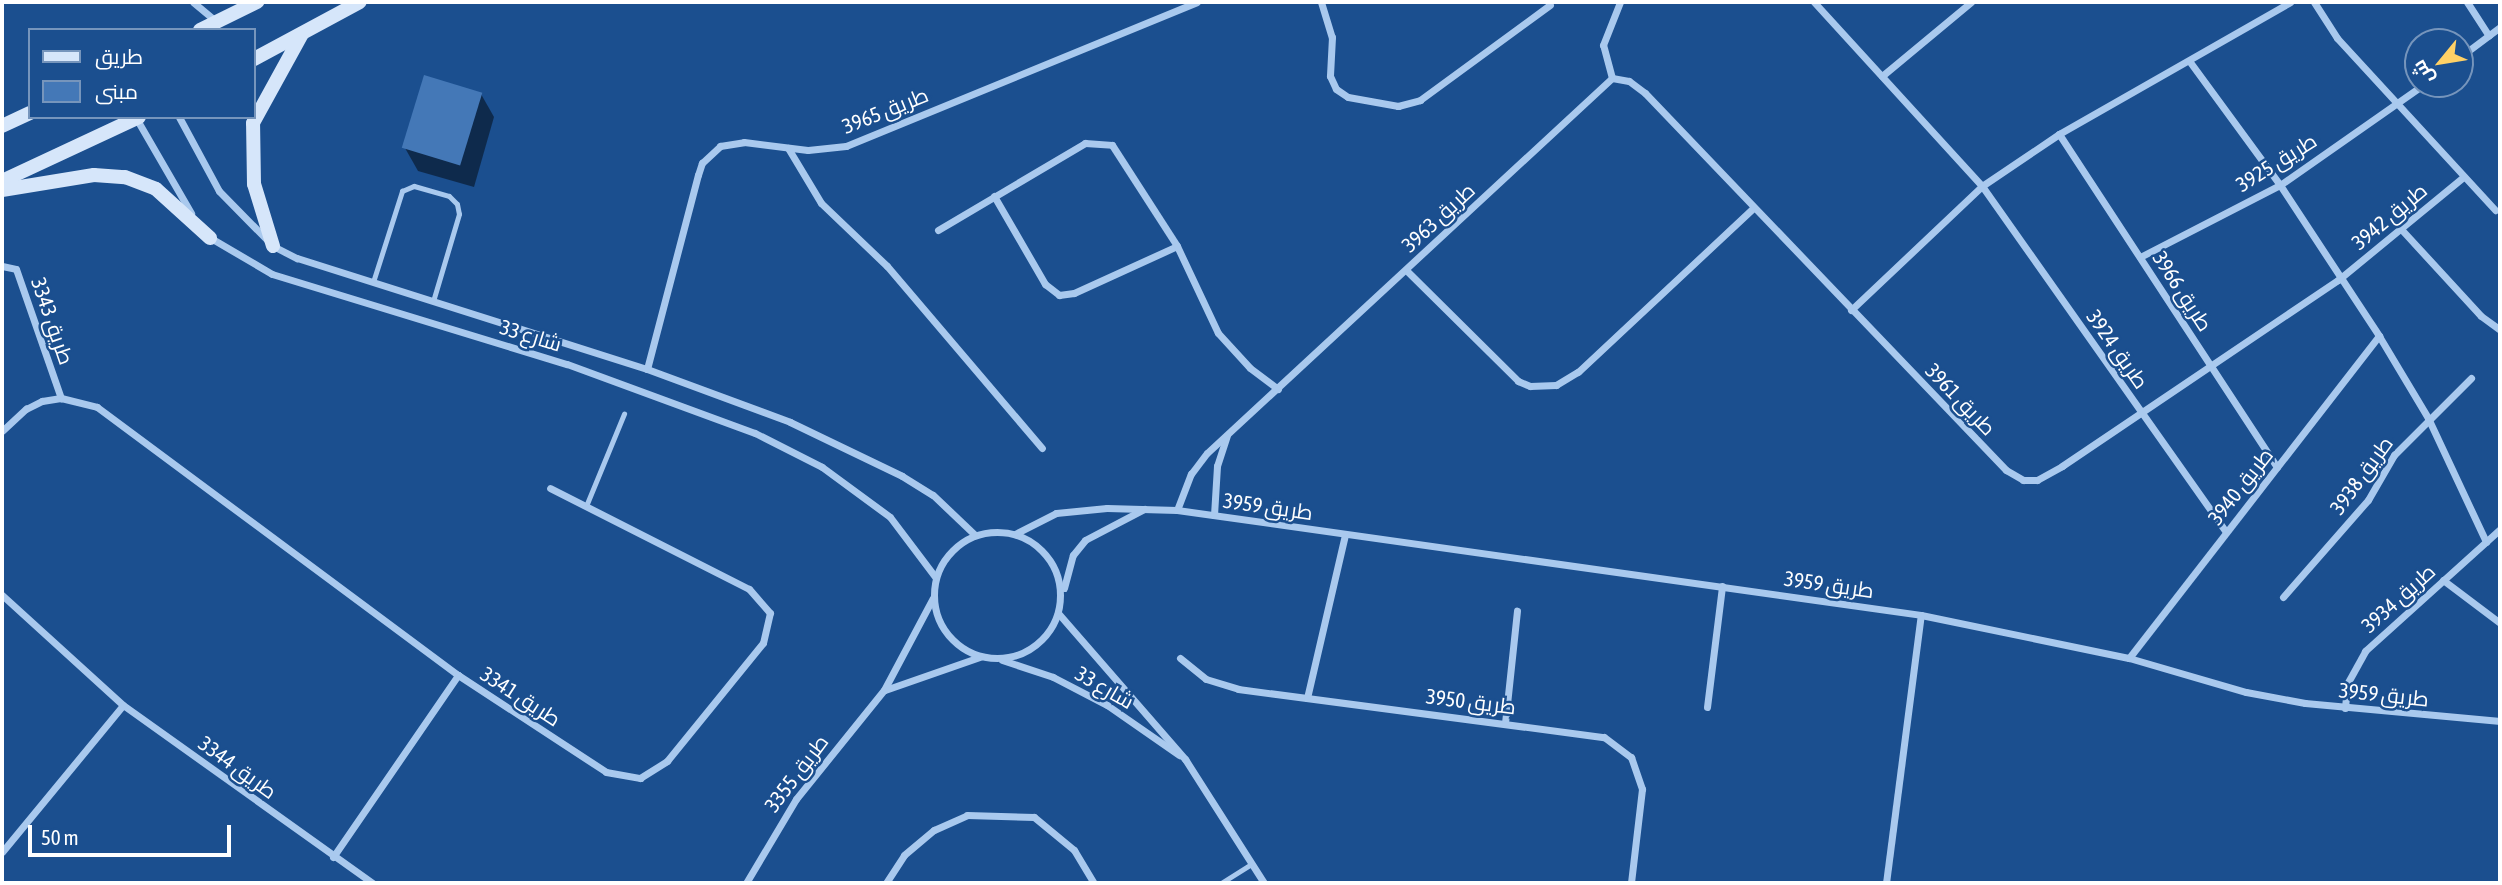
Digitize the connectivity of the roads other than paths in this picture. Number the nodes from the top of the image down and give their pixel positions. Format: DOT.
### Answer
graph roads {
  1 [pos="193,2"];
  2 [pos="257,2"];
  3 [pos="360,2"];
  4 [pos="1197,2"];
  5 [pos="1321,2"];
  6 [pos="1620,2"];
  7 [pos="1814,2"];
  8 [pos="1971,2"];
  9 [pos="2290,2"];
  10 [pos="2314,2"];
  11 [pos="2467,2"];
  12 [pos="1550,5"];
  13 [pos="217,22"];
  14 [pos="2500,27"];
  15 [pos="204,28"];
  16 [pos="302,34"];
  17 [pos="2489,36"];
  18 [pos="2474,47"];
  19 [pos="256,58"];
  20 [pos="2190,62"];
  21 [pos="1882,76"];
  22 [pos="1612,78"];
  23 [pos="2404,98"];
  24 [pos="2396,104"];
  25 [pos="28,114"];
  26 [pos="256,117"];
  27 [pos="135,119"];
  28 [pos="138,119"];
  29 [pos="180,119"];
  30 [pos="255,119"];
  31 [pos="2,127"];
  32 [pos="2059,134"];
  33 [pos="788,148"];
  34 [pos="2462,178"];
  35 [pos="2,181"];
  36 [pos="2280,185"];
  37 [pos="1982,187"];
  38 [pos="2,190"];
  39 [pos="995,197"];
  40 [pos="1752,209"];
  41 [pos="2495,210"];
  42 [pos="2400,229"];
  43 [pos="938,230"];
  44 [pos="210,239"];
  45 [pos="273,246"];
  46 [pos="1177,246"];
  47 [pos="2140,257"];
  48 [pos="2,267"];
  49 [pos="1406,270"];
  50 [pos="2339,281"];
  51 [pos="373,282"];
  52 [pos="433,301"];
  53 [pos="1852,310"];
  54 [pos="2500,330"];
  55 [pos="2379,337"];
  56 [pos="2211,367"];
  57 [pos="647,369"];
  58 [pos="2471,379"];
  59 [pos="1279,389"];
  60 [pos="61,398"];
  61 [pos="624,414"];
  62 [pos="2143,414"];
  63 [pos="2428,418"];
  64 [pos="2,431"];
  65 [pos="1227,435"];
  66 [pos="1042,449"];
  67 [pos="2277,467"];
  68 [pos="550,488"];
  69 [pos="586,506"];
  70 [pos="1148,507"];
  71 [pos="1177,510"];
  72 [pos="1214,515"];
  73 [pos="2500,529"];
  74 [pos="2226,532"];
  75 [pos="1014,534"];
  76 [pos="1345,535"];
  77 [pos="975,536"];
  78 [pos="2486,542"];
  79 [pos="936,578"];
  80 [pos="2443,580"];
  81 [pos="1722,586"];
  82 [pos="1063,593"];
  83 [pos="2,595"];
  84 [pos="2283,597"];
  85 [pos="933,598"];
  86 [pos="1517,611"];
  87 [pos="1058,613"];
  88 [pos="1921,615"];
  89 [pos="2500,624"];
  90 [pos="981,657"];
  91 [pos="1180,658"];
  92 [pos="2129,658"];
  93 [pos="1000,659"];
  94 [pos="458,675"];
  95 [pos="884,690"];
  96 [pos="1307,698"];
  97 [pos="123,705"];
  98 [pos="1706,707"];
  99 [pos="2345,708"];
  100 [pos="2500,721"];
  101 [pos="1505,723"];
  102 [pos="1185,759"];
  103 [pos="2,852"];
  104 [pos="332,857"];
  105 [pos="1252,864"];
  106 [pos="373,883"];
  107 [pos="746,883"];
  108 [pos="886,883"];
  109 [pos="1094,883"];
  110 [pos="1221,883"];
  111 [pos="1264,883"];
  112 [pos="1631,883"];
  113 [pos="1886,883"];
  1 -- 13 [label="street"];
  2 -- 13 [label="main road"];
  3 -- 16 [label="main road"];
  4 -- 33 [label="street, طريق 3965"];
  5 -- 12 [label="street"];
  6 -- 22 [label="street"];
  7 -- 21 [label="street"];
  8 -- 21 [label="street"];
  9 -- 20 [label="street"];
  10 -- 24 [label="street"];
  11 -- 17 [label="street"];
  13 -- 15 [label="main road"];
  14 -- 17 [label="street"];
  16 -- 19 [label="main road"];
  16 -- 26 [label="main road"];
  17 -- 18 [label="street"];
  20 -- 32 [label="street"];
  20 -- 36 [label="street"];
  21 -- 37 [label="street"];
  22 -- 40 [label="street, طريق 3961"];
  22 -- 49 [label="street, طريق 3963"];
  23 -- 24 [label="street, طريق 3925"];
  24 -- 34 [label="street"];
  24 -- 36 [label="street, طريق 3925"];
  25 -- 31 [label="main road"];
  27 -- 35 [label="main road"];
  28 -- 44 [label="street, شارع 33"];
  29 -- 45 [label="street, شارع 33"];
  30 -- 45 [label="main road"];
  32 -- 37 [label="street"];
  32 -- 47 [label="street, طريق 3966"];
  33 -- 57 [label="street, طريق 3965"];
  33 -- 66 [label="street"];
  34 -- 41 [label="street"];
  34 -- 42 [label="street, طريق 3942"];
  36 -- 47 [label="street, طريق 3925"];
  36 -- 50 [label="street"];
  37 -- 53 [label="street"];
  37 -- 62 [label="street, طريق 3924"];
  38 -- 44 [label="main road"];
  39 -- 43 [label="street"];
  39 -- 46 [label="street"];
  39 -- 46 [label="street"];
  40 -- 49 [label="street"];
  40 -- 53 [label="street, طريق 3961"];
  42 -- 50 [label="street, طريق 3942"];
  42 -- 54 [label="street"];
  44 -- 79 [label="street, شارع 33"];
  45 -- 51 [label="street, شارع 33"];
  46 -- 59 [label="street"];
  47 -- 56 [label="street, طريق 3966"];
  48 -- 60 [label="street, طريق 3343"];
  49 -- 59 [label="street, طريق 3963"];
  50 -- 55 [label="street"];
  50 -- 56 [label="street, طريق 3961"];
  51 -- 52 [label="street, شارع 33"];
  51 -- 52 [label="lane"];
  52 -- 57 [label="street, شارع 33"];
  53 -- 62 [label="street, طريق 3961"];
  55 -- 63 [label="street"];
  55 -- 67 [label="street, طريق 3940"];
  56 -- 62 [label="street, طريق 3961"];
  56 -- 67 [label="street, طريق 3966"];
  57 -- 77 [label="street, شارع 33"];
  58 -- 63 [label="street, طريق 3938"];
  59 -- 65 [label="street, طريق 3963"];
  60 -- 64 [label="street"];
  60 -- 94 [label="street, طريق 3341"];
  61 -- 69 [label="lane"];
  62 -- 74 [label="street, طريق 3924"];
  63 -- 78 [label="street"];
  63 -- 84 [label="street, طريق 3938"];
  65 -- 71 [label="street, طريق 3963"];
  65 -- 72 [label="street"];
  67 -- 74 [label="street, طريق 3940"];
  68 -- 69 [label="street, طريق 3341"];
  69 -- 94 [label="street, طريق 3341"];
  70 -- 71 [label="street, طريق 3959"];
  70 -- 75 [label="street, طريق 3959"];
  70 -- 82 [label="street"];
  71 -- 72 [label="street, طريق 3959"];
  72 -- 76 [label="street, طريق 3959"];
  73 -- 78 [label="street, طريق 3934"];
  74 -- 92 [label="street, طريق 3940"];
  75 -- 77 [label="street"];
  75 -- 82 [label="street"];
  76 -- 81 [label="street, طريق 3959"];
  76 -- 96 [label="street"];
  77 -- 79 [label="street"];
  78 -- 80 [label="street, طريق 3934"];
  79 -- 85 [label="street"];
  80 -- 89 [label="street"];
  80 -- 99 [label="street, طريق 3934"];
  81 -- 88 [label="street, طريق 3959"];
  81 -- 98 [label="street"];
  82 -- 87 [label="street"];
  83 -- 97 [label="street, طريق 3344"];
  85 -- 90 [label="street"];
  85 -- 95 [label="street, طريق 3355"];
  86 -- 101 [label="street"];
  87 -- 93 [label="street"];
  87 -- 102 [label="street, شارع 33"];
  88 -- 92 [label="street, طريق 3959"];
  88 -- 113 [label="street"];
  90 -- 93 [label="street"];
  90 -- 95 [label="street"];
  91 -- 96 [label="street, طريق 3950"];
  92 -- 99 [label="street, طريق 3959"];
  93 -- 102 [label="street, شارع 33"];
  94 -- 104 [label="street"];
  95 -- 107 [label="street, طريق 3355"];
  96 -- 101 [label="street, طريق 3950"];
  97 -- 103 [label="street"];
  97 -- 104 [label="street, طريق 3344"];
  99 -- 100 [label="street, طريق 3959"];
  101 -- 112 [label="street, طريق 3950"];
  102 -- 105 [label="street, شارع 33"];
  104 -- 106 [label="street, طريق 3344"];
  105 -- 110 [label="lane"];
  105 -- 111 [label="street, شارع 33"];
  108 -- 109 [label="street"];
}
